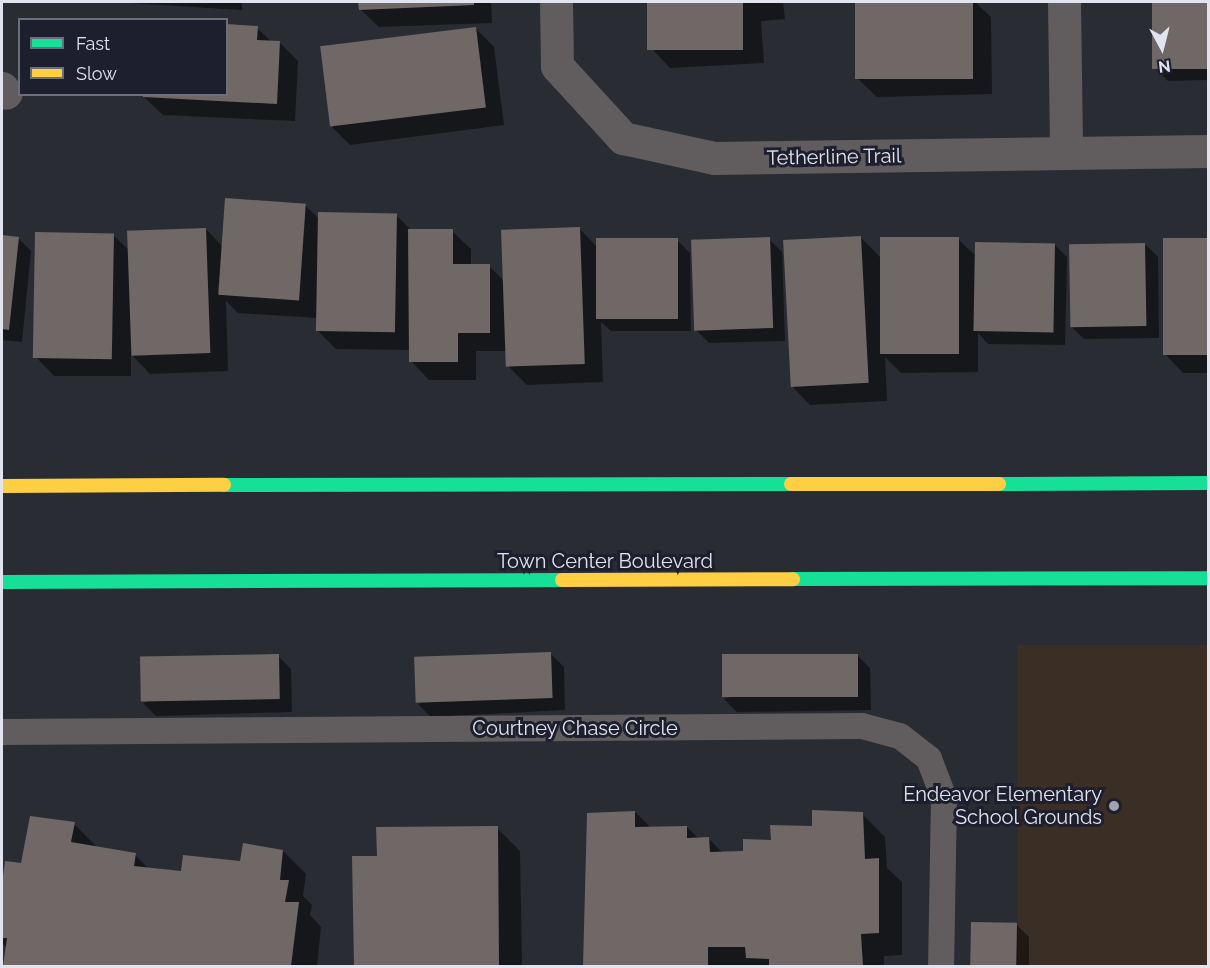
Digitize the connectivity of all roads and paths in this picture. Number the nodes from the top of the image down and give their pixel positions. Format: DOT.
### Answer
graph roads {
  1 [pos="556,2"];
  2 [pos="1064,2"];
  3 [pos="1209,151"];
  4 [pos="1066,153"];
  5 [pos="1209,483"];
  6 [pos="2,486"];
  7 [pos="1209,578"];
  8 [pos="2,582"];
  9 [pos="2,732"];
  10 [pos="941,966"];
  1 -- 4 [label="street, Tetherline Trail"];
  2 -- 4 [label="street"];
  3 -- 4 [label="street, Tetherline Trail"];
  5 -- 6 [label="main road"];
  7 -- 8 [label="main road, Town Center Boulevard"];
  9 -- 10 [label="lane, Courtney Chase Circle"];
}
